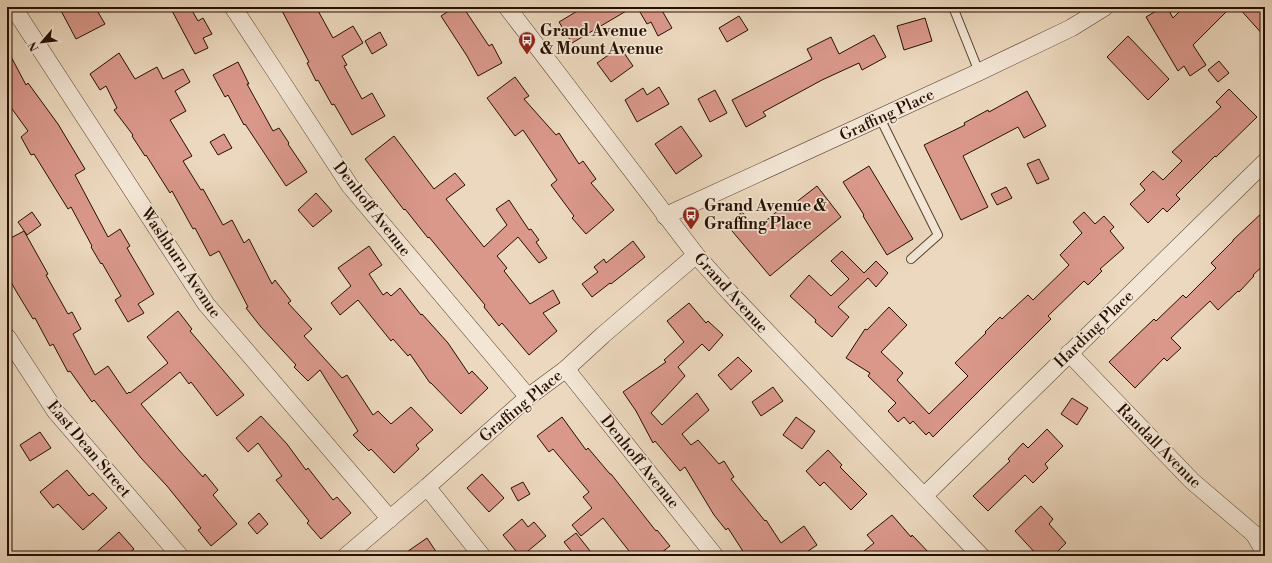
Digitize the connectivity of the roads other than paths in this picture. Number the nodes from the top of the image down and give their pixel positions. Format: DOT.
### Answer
graph roads {
  1 [pos="13,7"];
  2 [pos="233,7"];
  3 [pos="507,7"];
  4 [pos="953,7"];
  5 [pos="1105,7"];
  6 [pos="979,72"];
  7 [pos="880,118"];
  8 [pos="1265,162"];
  9 [pos="665,216"];
  10 [pos="696,255"];
  11 [pos="911,259"];
  12 [pos="7,337"];
  13 [pos="1069,353"];
  14 [pos="566,369"];
  15 [pos="528,397"];
  16 [pos="427,488"];
  17 [pos="924,496"];
  18 [pos="390,519"];
  19 [pos="1259,536"];
  20 [pos="1265,553"];
  21 [pos="975,554"];
  22 [pos="180,556"];
  23 [pos="346,556"];
  24 [pos="482,556"];
  25 [pos="715,556"];
  1 -- 18 [label="street, Washburn Avenue"];
  2 -- 15 [label="street, Denhoff Avenue"];
  3 -- 9 [label="street, Grand Avenue"];
  4 -- 6 [label="lane"];
  5 -- 6 [label="street, Graffing Place"];
  6 -- 7 [label="street, Graffing Place"];
  7 -- 9 [label="street, Graffing Place"];
  7 -- 11 [label="lane"];
  8 -- 13 [label="street, Harding Place"];
  9 -- 10 [label="street, Grand Avenue"];
  10 -- 14 [label="street, Graffing Place"];
  10 -- 17 [label="street, Grand Avenue"];
  12 -- 22 [label="street, East Dean Street"];
  13 -- 17 [label="street, Harding Place"];
  13 -- 19 [label="street, Randall Avenue"];
  14 -- 15 [label="street, Graffing Place"];
  14 -- 25 [label="street, Denhoff Avenue"];
  15 -- 16 [label="street, Graffing Place"];
  16 -- 18 [label="street, Graffing Place"];
  16 -- 24 [label="street"];
  17 -- 21 [label="street, Grand Avenue"];
  18 -- 23 [label="street, Graffing Place"];
  19 -- 20 [label="street, Randall Avenue"];
}
